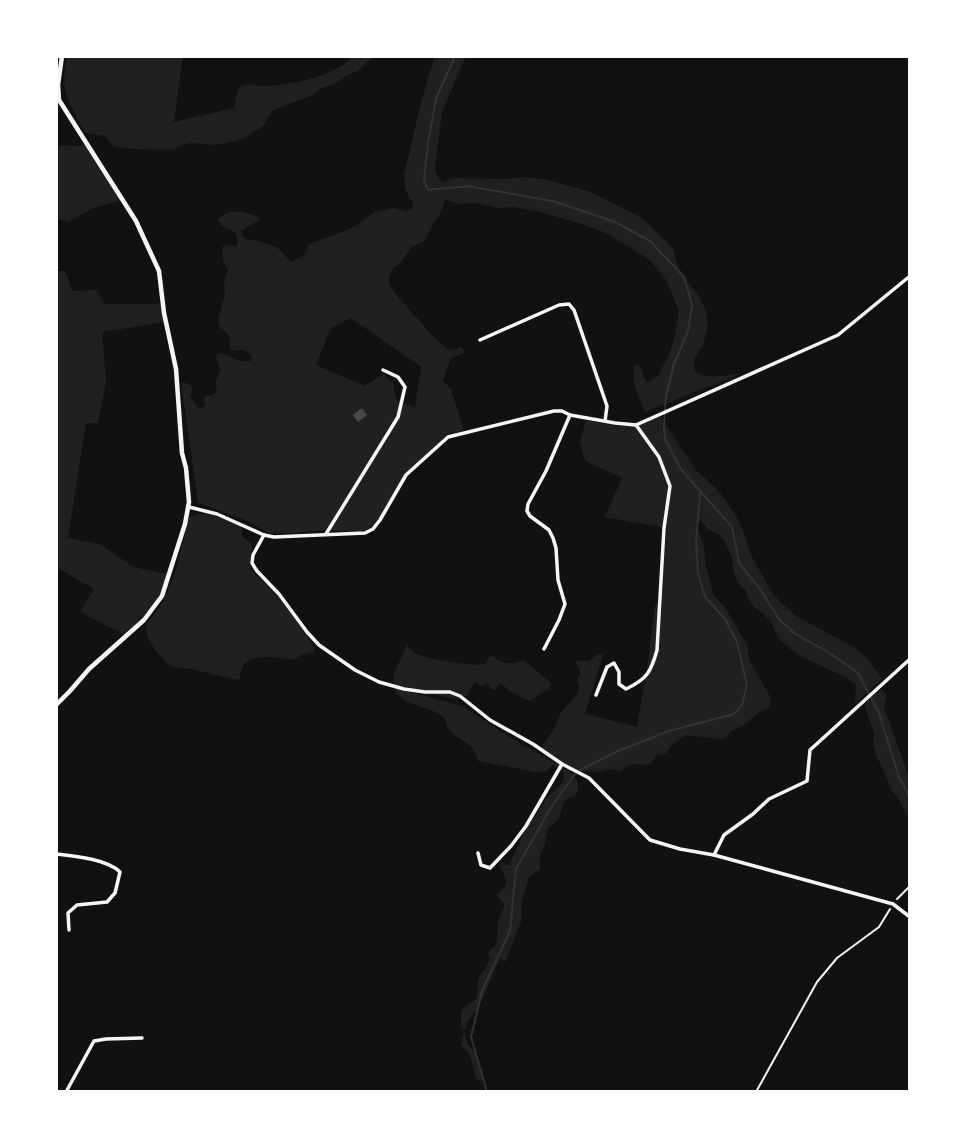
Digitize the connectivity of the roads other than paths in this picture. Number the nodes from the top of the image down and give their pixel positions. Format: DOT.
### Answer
graph roads {
  1 [pos="62,56"];
  2 [pos="58,100"];
  3 [pos="910,276"];
  4 [pos="480,340"];
  5 [pos="383,370"];
  6 [pos="570,415"];
  7 [pos="605,421"];
  8 [pos="636,425"];
  9 [pos="189,508"];
  10 [pos="326,534"];
  11 [pos="264,535"];
  12 [pos="544,649"];
  13 [pos="910,659"];
  14 [pos="596,695"];
  15 [pos="57,702"];
  16 [pos="562,764"];
  17 [pos="478,853"];
  18 [pos="56,854"];
  19 [pos="714,855"];
  20 [pos="910,918"];
  21 [pos="69,930"];
  22 [pos="142,1038"];
  23 [pos="66,1092"];
  1 -- 2 [label="street"];
  2 -- 9 [label="street"];
  3 -- 8 [label="street"];
  4 -- 7 [label="street"];
  5 -- 10 [label="street"];
  6 -- 7 [label="street"];
  6 -- 10 [label="street"];
  6 -- 12 [label="street"];
  7 -- 8 [label="street"];
  8 -- 14 [label="street"];
  9 -- 11 [label="street"];
  9 -- 15 [label="street"];
  10 -- 11 [label="street"];
  11 -- 16 [label="street"];
  13 -- 19 [label="street"];
  16 -- 17 [label="street"];
  16 -- 19 [label="street"];
  18 -- 21 [label="street"];
  19 -- 20 [label="street"];
  22 -- 23 [label="street"];
}
